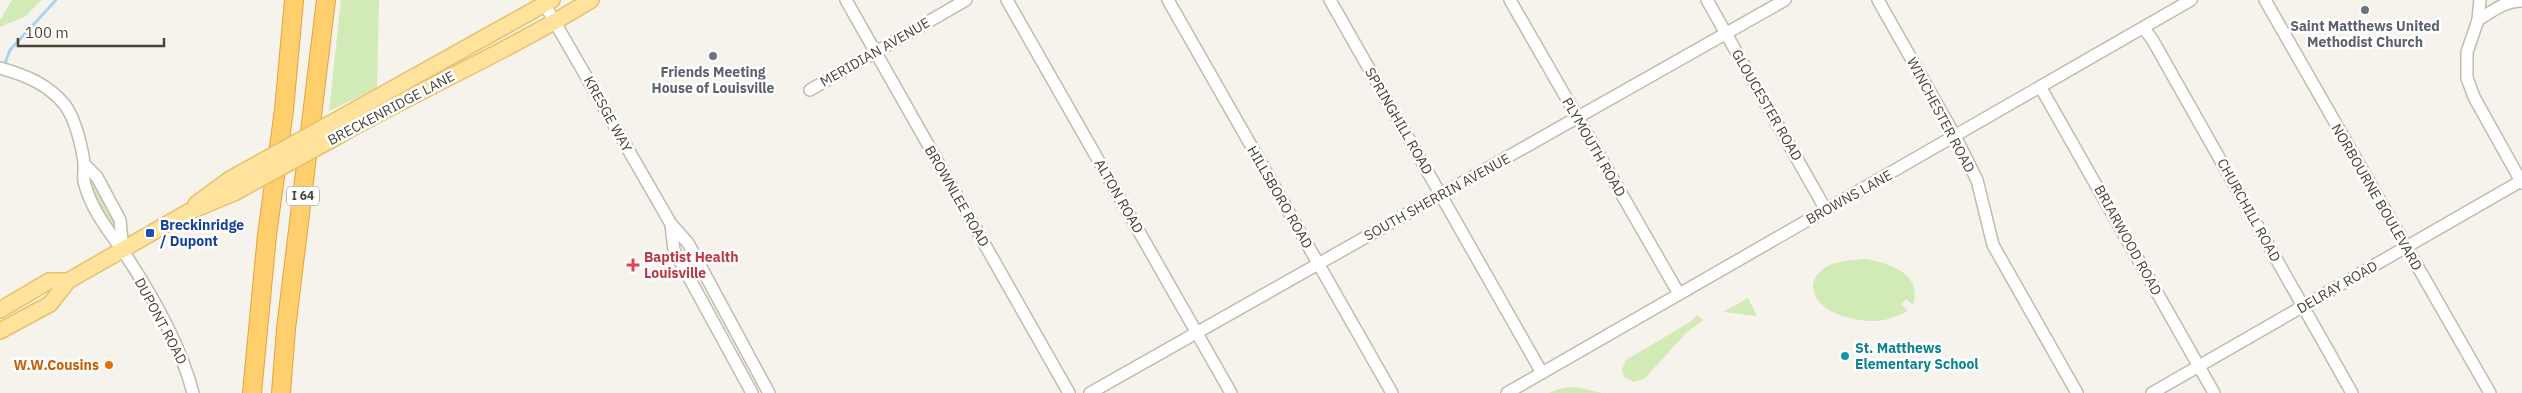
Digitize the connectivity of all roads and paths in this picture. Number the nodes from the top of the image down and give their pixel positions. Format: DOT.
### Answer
graph roads {
  1 [pos="294,0"];
  2 [pos="326,0"];
  3 [pos="592,0"];
  4 [pos="846,0"];
  5 [pos="966,0"];
  6 [pos="1007,0"];
  7 [pos="1168,0"];
  8 [pos="1330,0"];
  9 [pos="1510,0"];
  10 [pos="1707,0"];
  11 [pos="1785,0"];
  12 [pos="1878,0"];
  13 [pos="2191,0"];
  14 [pos="2265,0"];
  15 [pos="2480,0"];
  16 [pos="2522,1"];
  17 [pos="549,2"];
  18 [pos="2478,20"];
  19 [pos="555,22"];
  20 [pos="2144,29"];
  21 [pos="1726,33"];
  22 [pos="875,52"];
  23 [pos="0,68"];
  24 [pos="2041,88"];
  25 [pos="810,90"];
  26 [pos="1577,117"];
  27 [pos="1955,136"];
  28 [pos="84,164"];
  29 [pos="2522,182"];
  30 [pos="232,186"];
  31 [pos="1441,195"];
  32 [pos="1826,210"];
  33 [pos="671,224"];
  34 [pos="2406,248"];
  35 [pos="123,251"];
  36 [pos="1319,264"];
  37 [pos="68,281"];
  38 [pos="1679,294"];
  39 [pos="2303,307"];
  40 [pos="0,310"];
  41 [pos="0,331"];
  42 [pos="1196,332"];
  43 [pos="2198,365"];
  44 [pos="1542,373"];
  45 [pos="194,393"];
  46 [pos="252,393"];
  47 [pos="281,393"];
  48 [pos="752,393"];
  49 [pos="770,393"];
  50 [pos="1069,393"];
  51 [pos="1090,393"];
  52 [pos="1230,393"];
  53 [pos="1392,393"];
  54 [pos="1507,393"];
  55 [pos="2077,393"];
  56 [pos="2152,393"];
  57 [pos="2214,393"];
  58 [pos="2352,393"];
  59 [pos="2490,393"];
  1 -- 46 [label="highway, I 64"];
  2 -- 47 [label="highway, I 64"];
  3 -- 19 [label="main road, BRECKENRIDGE LANE"];
  4 -- 22 [label="street, BROWNLEE ROAD"];
  5 -- 22 [label="street, MERIDIAN AVENUE"];
  6 -- 42 [label="street, ALTON ROAD"];
  7 -- 36 [label="street, HILLSBORO ROAD"];
  8 -- 31 [label="street, SPRINGHILL ROAD"];
  9 -- 26 [label="street, PLYMOUTH ROAD"];
  10 -- 21 [label="street, GLOUCESTER ROAD"];
  11 -- 21 [label="street, SOUTH SHERRIN AVENUE"];
  12 -- 27 [label="street, WINCHESTER ROAD"];
  13 -- 20 [label="street, BROWNS LANE"];
  14 -- 34 [label="street, NORBOURNE BOULEVARD"];
  15 -- 18 [label="street"];
  16 -- 18 [label="street"];
  17 -- 19 [label="street, KRESGE WAY"];
  17 -- 30 [label="main road, BRECKENRIDGE LANE, bridge"];
  18 -- 29 [label="street"];
  19 -- 30 [label="main road, BRECKENRIDGE LANE, bridge"];
  19 -- 33 [label="street, KRESGE WAY"];
  20 -- 24 [label="street, BROWNS LANE"];
  20 -- 39 [label="street, CHURCHILL ROAD"];
  21 -- 26 [label="street, SOUTH SHERRIN AVENUE"];
  21 -- 32 [label="street, GLOUCESTER ROAD"];
  22 -- 25 [label="street, MERIDIAN AVENUE"];
  22 -- 50 [label="street, BROWNLEE ROAD"];
  23 -- 28 [label="street, DUPONT ROAD"];
  24 -- 27 [label="street, BROWNS LANE"];
  24 -- 43 [label="street, BRIARWOOD ROAD"];
  26 -- 31 [label="street, SOUTH SHERRIN AVENUE"];
  26 -- 38 [label="street, PLYMOUTH ROAD"];
  27 -- 32 [label="street, BROWNS LANE"];
  27 -- 55 [label="street, WINCHESTER ROAD"];
  28 -- 35 [label="street, DUPONT ROAD"];
  28 -- 35 [label="street"];
  29 -- 34 [label="street, DELRAY ROAD"];
  30 -- 35 [label="main road, BRECKENRIDGE LANE"];
  31 -- 36 [label="street, SOUTH SHERRIN AVENUE"];
  31 -- 44 [label="street, SPRINGHILL ROAD"];
  32 -- 38 [label="street, BROWNS LANE"];
  33 -- 48 [label="street, KRESGE WAY"];
  33 -- 49 [label="street, KRESGE WAY"];
  34 -- 39 [label="street, DELRAY ROAD"];
  34 -- 59 [label="street, NORBOURNE BOULEVARD"];
  35 -- 37 [label="main road, BRECKENRIDGE LANE"];
  35 -- 45 [label="street, DUPONT ROAD"];
  36 -- 42 [label="street, SOUTH SHERRIN AVENUE"];
  36 -- 53 [label="street, HILLSBORO ROAD"];
  37 -- 40 [label="main road, BRECKENRIDGE LANE"];
  37 -- 41 [label="main road, BRECKENRIDGE LANE"];
  38 -- 44 [label="street, BROWNS LANE"];
  39 -- 43 [label="street, DELRAY ROAD"];
  39 -- 58 [label="street, CHURCHILL ROAD"];
  42 -- 51 [label="street, SOUTH SHERRIN AVENUE"];
  42 -- 52 [label="street, ALTON ROAD"];
  43 -- 56 [label="street, DELRAY ROAD"];
  43 -- 57 [label="street, BRIARWOOD ROAD"];
  44 -- 54 [label="street, BROWNS LANE"];
}
